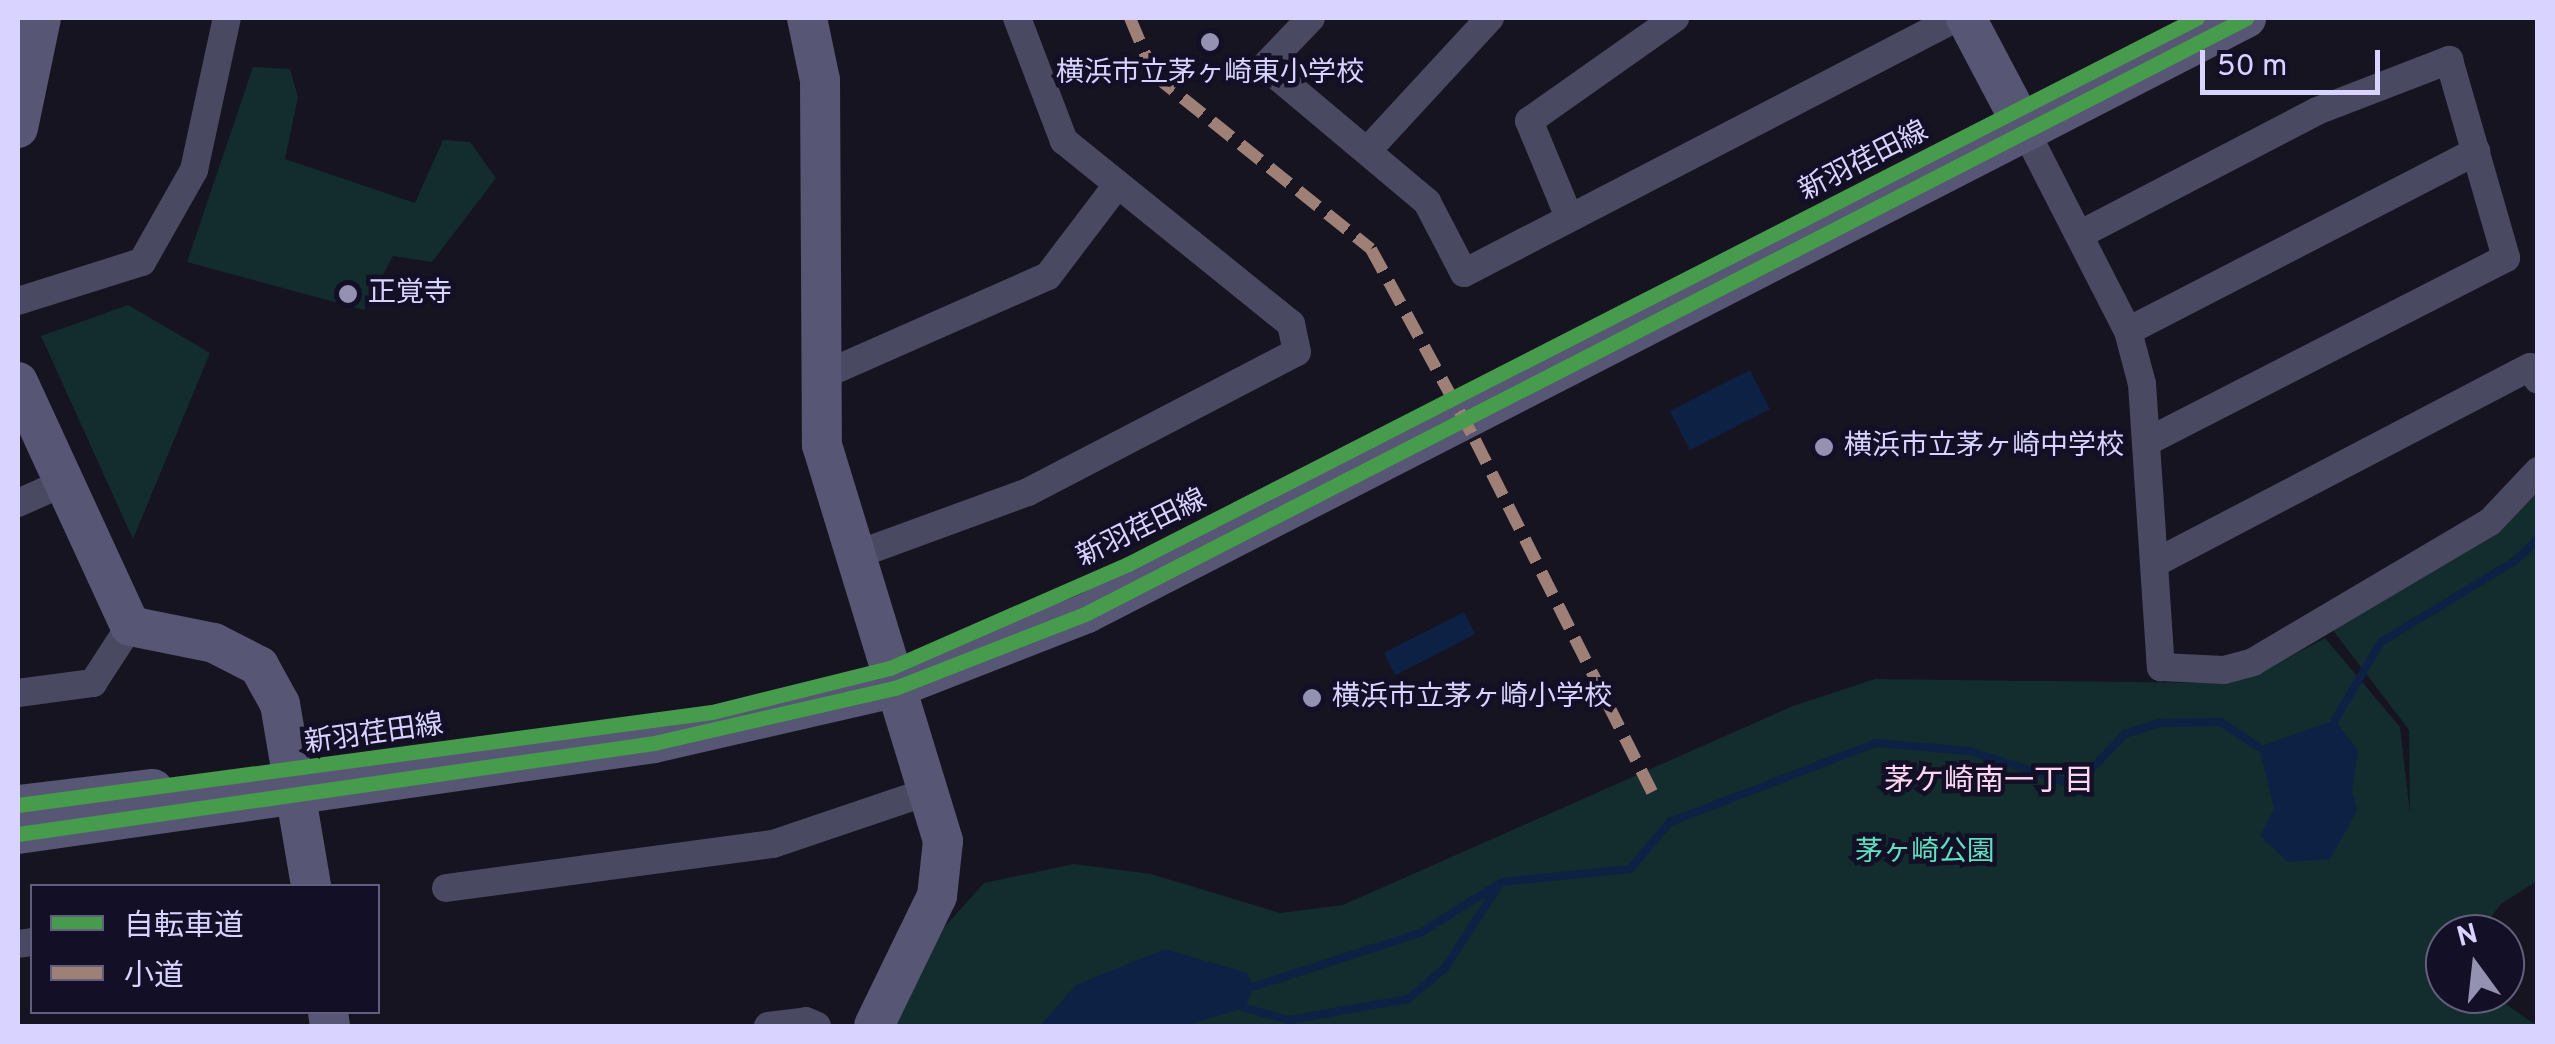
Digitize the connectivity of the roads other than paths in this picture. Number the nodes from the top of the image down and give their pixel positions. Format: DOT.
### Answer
graph roads {
  1 [pos="41,18"];
  2 [pos="226,18"];
  3 [pos="807,18"];
  4 [pos="1017,18"];
  5 [pos="1311,18"];
  6 [pos="1490,18"];
  7 [pos="1675,18"];
  8 [pos="1956,18"];
  9 [pos="1966,18"];
  10 [pos="2197,18"];
  11 [pos="2246,18"];
  12 [pos="2022,122"];
  13 [pos="18,128"];
  14 [pos="1368,150"];
  15 [pos="2476,151"];
  16 [pos="1117,186"];
  17 [pos="1569,217"];
  18 [pos="2079,235"];
  19 [pos="18,300"];
  20 [pos="2128,331"];
  21 [pos="820,376"];
  22 [pos="2538,380"];
  23 [pos="18,382"];
  24 [pos="2150,440"];
  25 [pos="2538,471"];
  26 [pos="62,482"];
  27 [pos="18,503"];
  28 [pos="853,556"];
  29 [pos="2155,563"];
  30 [pos="130,626"];
  31 [pos="892,678"];
  32 [pos="18,693"];
  33 [pos="297,784"];
  34 [pos="930,791"];
  35 [pos="18,805"];
  36 [pos="18,834"];
  37 [pos="311,884"];
  38 [pos="446,888"];
  39 [pos="768,1026"];
  40 [pos="817,1026"];
  41 [pos="874,1026"];
  1 -- 13 [label="street"];
  2 -- 19 [label="street"];
  3 -- 21 [label="street"];
  4 -- 16 [label="street"];
  5 -- 14 [label="street"];
  6 -- 14 [label="street"];
  7 -- 17 [label="street"];
  8 -- 17 [label="street"];
  9 -- 12 [label="street"];
  10 -- 12 [label="street, 新羽荏田線"];
  11 -- 12 [label="street, 新羽荏田線"];
  12 -- 18 [label="street"];
  12 -- 31 [label="street, 新羽荏田線"];
  14 -- 17 [label="street"];
  15 -- 18 [label="street"];
  15 -- 20 [label="street"];
  15 -- 24 [label="street"];
  16 -- 21 [label="street"];
  16 -- 28 [label="street"];
  18 -- 20 [label="street"];
  20 -- 24 [label="street"];
  21 -- 28 [label="street"];
  22 -- 29 [label="street"];
  23 -- 26 [label="street"];
  24 -- 29 [label="street"];
  25 -- 29 [label="street"];
  26 -- 27 [label="street"];
  26 -- 30 [label="street"];
  28 -- 31 [label="street"];
  30 -- 32 [label="street"];
  30 -- 33 [label="street"];
  31 -- 33 [label="street, 新羽荏田線"];
  31 -- 34 [label="street"];
  33 -- 35 [label="street, 新羽荏田線"];
  33 -- 36 [label="street, 新羽荏田線"];
  33 -- 37 [label="street"];
  34 -- 38 [label="street"];
  34 -- 41 [label="street"];
  39 -- 40 [label="street"];
}
